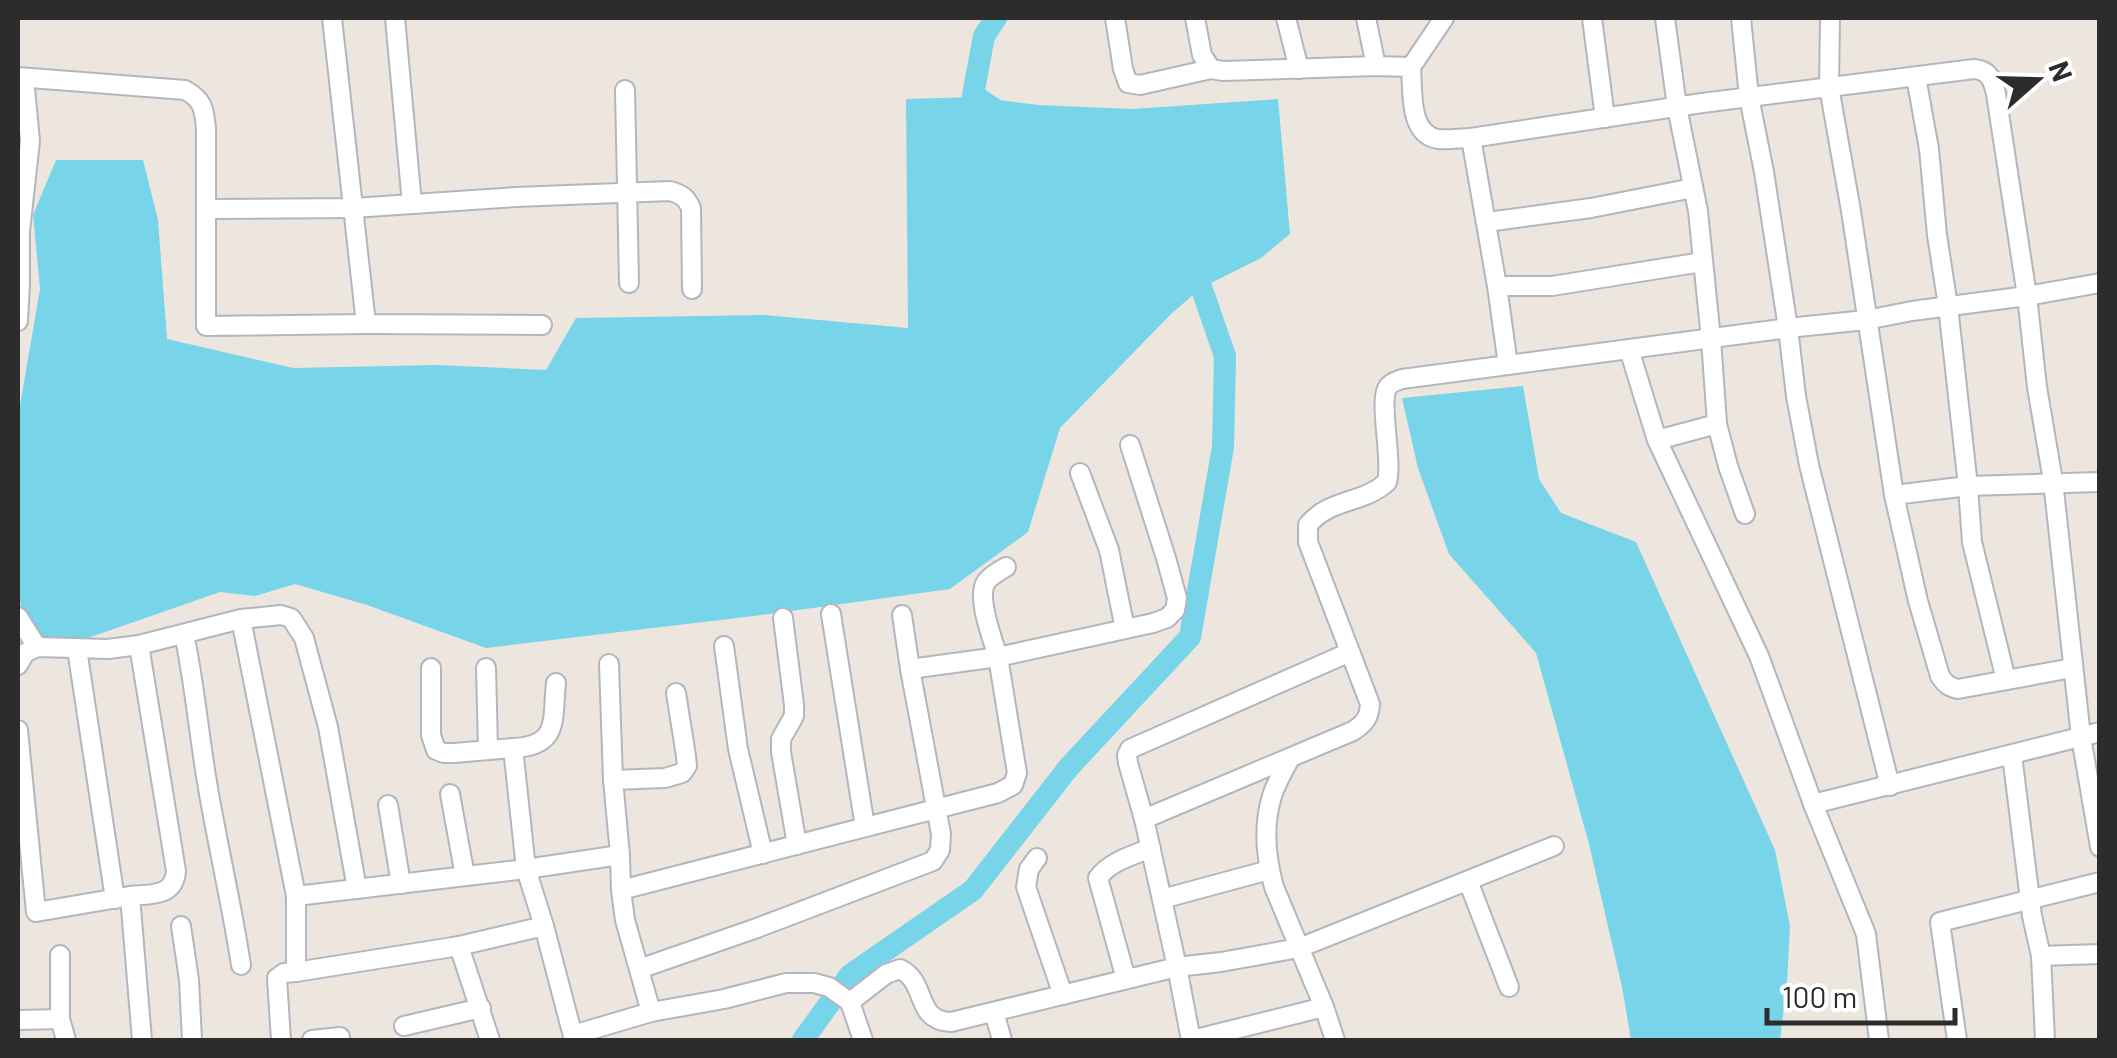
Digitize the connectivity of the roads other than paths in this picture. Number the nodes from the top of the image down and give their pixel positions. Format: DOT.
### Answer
graph roads {
  1 [pos="332,18"];
  2 [pos="395,18"];
  3 [pos="1115,18"];
  4 [pos="1195,18"];
  5 [pos="1286,18"];
  6 [pos="1366,18"];
  7 [pos="1444,18"];
  8 [pos="1592,18"];
  9 [pos="1664,18"];
  10 [pos="1741,18"];
  11 [pos="1830,18"];
  12 [pos="1376,66"];
  13 [pos="1412,68"];
  14 [pos="1211,69"];
  15 [pos="1299,69"];
  16 [pos="1916,76"];
  17 [pos="21,78"];
  18 [pos="1828,88"];
  19 [pos="625,90"];
  20 [pos="1750,97"];
  21 [pos="1678,107"];
  22 [pos="1606,118"];
  23 [pos="1471,138"];
  24 [pos="1693,188"];
  25 [pos="628,193"];
  26 [pos="412,204"];
  27 [pos="353,208"];
  28 [pos="208,209"];
  29 [pos="1487,222"];
  30 [pos="19,231"];
  31 [pos="1702,262"];
  32 [pos="629,284"];
  33 [pos="1497,286"];
  34 [pos="2099,286"];
  35 [pos="692,289"];
  36 [pos="2027,296"];
  37 [pos="1948,306"];
  38 [pos="1866,320"];
  39 [pos="18,321"];
  40 [pos="366,324"];
  41 [pos="542,325"];
  42 [pos="1788,328"];
  43 [pos="1711,339"];
  44 [pos="1629,349"];
  45 [pos="1508,365"];
  46 [pos="1717,424"];
  47 [pos="1657,440"];
  48 [pos="1130,446"];
  49 [pos="1080,473"];
  50 [pos="2054,481"];
  51 [pos="2100,482"];
  52 [pos="1968,486"];
  53 [pos="1894,494"];
  54 [pos="1745,514"];
  55 [pos="1006,567"];
  56 [pos="831,614"];
  57 [pos="902,615"];
  58 [pos="18,616"];
  59 [pos="783,618"];
  60 [pos="241,619"];
  61 [pos="1126,629"];
  62 [pos="184,634"];
  63 [pos="139,645"];
  64 [pos="724,646"];
  65 [pos="36,648"];
  66 [pos="77,649"];
  67 [pos="1350,652"];
  68 [pos="998,657"];
  69 [pos="18,664"];
  70 [pos="608,664"];
  71 [pos="430,668"];
  72 [pos="486,668"];
  73 [pos="2072,668"];
  74 [pos="910,670"];
  75 [pos="2006,680"];
  76 [pos="556,683"];
  77 [pos="676,693"];
  78 [pos="18,730"];
  79 [pos="2090,735"];
  80 [pos="514,748"];
  81 [pos="488,749"];
  82 [pos="2012,755"];
  83 [pos="1290,758"];
  84 [pos="613,780"];
  85 [pos="1890,786"];
  86 [pos="450,794"];
  87 [pos="388,804"];
  88 [pos="1813,804"];
  89 [pos="935,809"];
  90 [pos="1144,819"];
  91 [pos="865,827"];
  92 [pos="797,845"];
  93 [pos="1554,846"];
  94 [pos="2100,847"];
  95 [pos="1150,848"];
  96 [pos="763,854"];
  97 [pos="620,856"];
  98 [pos="1038,858"];
  99 [pos="526,869"];
  100 [pos="1269,870"];
  101 [pos="465,876"];
  102 [pos="1468,881"];
  103 [pos="2100,882"];
  104 [pos="401,884"];
  105 [pos="356,889"];
  106 [pos="622,890"];
  107 [pos="296,896"];
  108 [pos="123,898"];
  109 [pos="2030,898"];
  110 [pos="1162,900"];
  111 [pos="27,913"];
  112 [pos="181,926"];
  113 [pos="544,926"];
  114 [pos="459,946"];
  115 [pos="1300,948"];
  116 [pos="2100,954"];
  117 [pos="60,955"];
  118 [pos="2041,956"];
  119 [pos="242,965"];
  120 [pos="1177,967"];
  121 [pos="639,968"];
  122 [pos="296,972"];
  123 [pos="1126,979"];
  124 [pos="1509,987"];
  125 [pos="1063,995"];
  126 [pos="841,996"];
  127 [pos="1324,1007"];
  128 [pos="481,1008"];
  129 [pos="651,1012"];
  130 [pos="994,1012"];
  131 [pos="60,1019"];
  132 [pos="18,1020"];
  133 [pos="404,1026"];
  134 [pos="573,1038"];
  135 [pos="66,1040"];
  136 [pos="142,1040"];
  137 [pos="192,1040"];
  138 [pos="281,1040"];
  139 [pos="312,1040"];
  140 [pos="340,1040"];
  141 [pos="490,1040"];
  142 [pos="863,1040"];
  143 [pos="1002,1040"];
  144 [pos="1192,1040"];
  145 [pos="1335,1040"];
  146 [pos="1879,1040"];
  147 [pos="1956,1040"];
  148 [pos="2044,1040"];
  1 -- 27 [label="street"];
  2 -- 26 [label="street"];
  3 -- 14 [label="street"];
  4 -- 14 [label="street"];
  5 -- 15 [label="street"];
  6 -- 12 [label="street"];
  7 -- 13 [label="street"];
  8 -- 22 [label="street"];
  9 -- 21 [label="street"];
  10 -- 20 [label="street"];
  11 -- 18 [label="street"];
  12 -- 13 [label="street"];
  12 -- 15 [label="street"];
  13 -- 23 [label="street"];
  14 -- 15 [label="street"];
  16 -- 18 [label="street"];
  16 -- 36 [label="street"];
  16 -- 37 [label="street"];
  17 -- 28 [label="street"];
  17 -- 30 [label="street"];
  18 -- 20 [label="street"];
  18 -- 38 [label="street"];
  19 -- 25 [label="street"];
  20 -- 21 [label="street"];
  20 -- 42 [label="street"];
  21 -- 22 [label="street"];
  21 -- 24 [label="street"];
  22 -- 23 [label="street"];
  23 -- 29 [label="street"];
  24 -- 29 [label="street"];
  24 -- 31 [label="street"];
  25 -- 26 [label="street"];
  25 -- 32 [label="street"];
  25 -- 35 [label="street"];
  26 -- 27 [label="street"];
  27 -- 28 [label="street"];
  27 -- 40 [label="street"];
  28 -- 40 [label="street"];
  29 -- 33 [label="street"];
  30 -- 39 [label="street"];
  31 -- 33 [label="street"];
  31 -- 43 [label="street"];
  33 -- 45 [label="street"];
  34 -- 36 [label="street"];
  36 -- 37 [label="street"];
  36 -- 50 [label="street"];
  37 -- 38 [label="street"];
  37 -- 52 [label="street"];
  38 -- 42 [label="street"];
  38 -- 53 [label="street"];
  40 -- 41 [label="street"];
  42 -- 43 [label="street"];
  42 -- 85 [label="street"];
  43 -- 44 [label="street"];
  43 -- 46 [label="street"];
  44 -- 45 [label="street"];
  44 -- 47 [label="street"];
  45 -- 67 [label="street"];
  46 -- 47 [label="street"];
  46 -- 54 [label="street"];
  47 -- 88 [label="street"];
  48 -- 61 [label="street"];
  49 -- 61 [label="street"];
  50 -- 51 [label="street"];
  50 -- 52 [label="street"];
  50 -- 73 [label="street"];
  52 -- 53 [label="street"];
  52 -- 75 [label="street"];
  53 -- 75 [label="street"];
  55 -- 68 [label="street"];
  56 -- 91 [label="street"];
  57 -- 74 [label="street"];
  58 -- 65 [label="street"];
  59 -- 92 [label="street"];
  60 -- 62 [label="street"];
  60 -- 105 [label="street"];
  60 -- 107 [label="street"];
  61 -- 68 [label="street"];
  62 -- 63 [label="street"];
  62 -- 119 [label="street"];
  63 -- 66 [label="street"];
  63 -- 108 [label="street"];
  64 -- 96 [label="street"];
  65 -- 66 [label="street"];
  65 -- 69 [label="street"];
  66 -- 108 [label="street"];
  67 -- 83 [label="street"];
  67 -- 90 [label="street"];
  68 -- 74 [label="street"];
  68 -- 89 [label="street"];
  70 -- 84 [label="street"];
  71 -- 81 [label="street"];
  72 -- 81 [label="street"];
  73 -- 75 [label="street"];
  73 -- 79 [label="street"];
  74 -- 89 [label="street"];
  76 -- 80 [label="street"];
  77 -- 84 [label="street"];
  78 -- 111 [label="street"];
  79 -- 82 [label="street"];
  79 -- 94 [label="street"];
  80 -- 81 [label="street"];
  80 -- 99 [label="street"];
  82 -- 85 [label="street"];
  82 -- 109 [label="street"];
  83 -- 90 [label="street"];
  83 -- 100 [label="street"];
  84 -- 97 [label="street"];
  85 -- 88 [label="street"];
  86 -- 101 [label="street"];
  87 -- 104 [label="street"];
  88 -- 146 [label="street"];
  89 -- 91 [label="street"];
  89 -- 121 [label="street"];
  90 -- 95 [label="street"];
  91 -- 92 [label="street"];
  92 -- 96 [label="street"];
  93 -- 102 [label="street"];
  95 -- 110 [label="street"];
  95 -- 123 [label="street"];
  96 -- 106 [label="street"];
  97 -- 99 [label="street"];
  97 -- 106 [label="street"];
  98 -- 125 [label="street"];
  99 -- 101 [label="street"];
  99 -- 113 [label="street"];
  100 -- 110 [label="street"];
  100 -- 115 [label="street"];
  101 -- 104 [label="street"];
  102 -- 115 [label="street"];
  102 -- 124 [label="street"];
  103 -- 109 [label="street"];
  104 -- 105 [label="street"];
  105 -- 107 [label="street"];
  106 -- 121 [label="street"];
  107 -- 122 [label="street"];
  108 -- 111 [label="street"];
  108 -- 136 [label="street"];
  109 -- 118 [label="street"];
  109 -- 147 [label="street"];
  110 -- 120 [label="street"];
  112 -- 137 [label="street"];
  113 -- 114 [label="street"];
  113 -- 134 [label="street"];
  114 -- 122 [label="street"];
  114 -- 128 [label="street"];
  115 -- 120 [label="street"];
  115 -- 127 [label="street"];
  116 -- 118 [label="street"];
  117 -- 131 [label="street"];
  118 -- 148 [label="street"];
  120 -- 123 [label="street"];
  120 -- 144 [label="street"];
  121 -- 129 [label="street"];
  122 -- 138 [label="street"];
  123 -- 125 [label="street"];
  125 -- 130 [label="street"];
  126 -- 129 [label="street"];
  126 -- 130 [label="street"];
  126 -- 142 [label="street"];
  127 -- 144 [label="street"];
  127 -- 145 [label="street"];
  128 -- 133 [label="street"];
  128 -- 141 [label="street"];
  129 -- 134 [label="street"];
  130 -- 143 [label="street"];
  131 -- 132 [label="street"];
  131 -- 135 [label="street"];
  139 -- 140 [label="street"];
}
